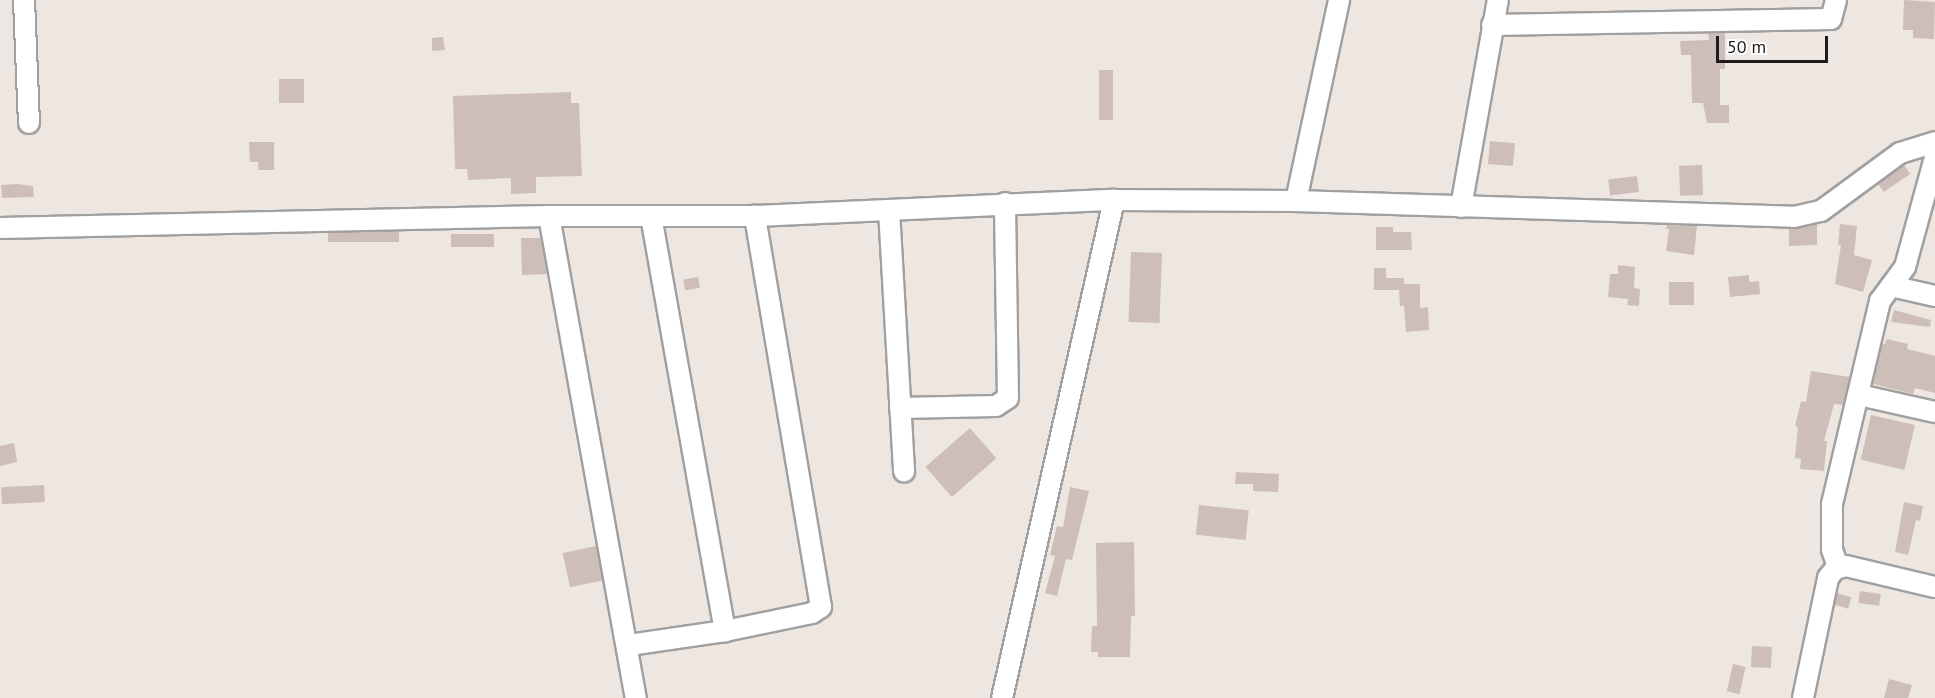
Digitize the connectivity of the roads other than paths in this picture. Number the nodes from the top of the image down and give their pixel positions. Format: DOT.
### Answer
graph roads {
  1 [pos="24,0"];
  2 [pos="1339,0"];
  3 [pos="1498,0"];
  4 [pos="1836,0"];
  5 [pos="1492,25"];
  6 [pos="29,123"];
  7 [pos="1935,142"];
  8 [pos="1935,157"];
  9 [pos="1114,200"];
  10 [pos="1296,201"];
  11 [pos="1005,203"];
  12 [pos="1461,207"];
  13 [pos="889,210"];
  14 [pos="549,216"];
  15 [pos="651,216"];
  16 [pos="755,216"];
  17 [pos="0,228"];
  18 [pos="1891,286"];
  19 [pos="1935,296"];
  20 [pos="1859,395"];
  21 [pos="900,408"];
  22 [pos="1935,412"];
  23 [pos="904,472"];
  24 [pos="1838,567"];
  25 [pos="1935,586"];
  26 [pos="725,631"];
  27 [pos="629,645"];
  28 [pos="636,698"];
  29 [pos="1002,698"];
  30 [pos="1803,698"];
  1 -- 6 [label="street"];
  2 -- 10 [label="street"];
  3 -- 5 [label="street"];
  4 -- 5 [label="street"];
  5 -- 12 [label="street"];
  7 -- 12 [label="street"];
  8 -- 18 [label="street"];
  9 -- 10 [label="street"];
  9 -- 11 [label="street"];
  9 -- 29 [label="street"];
  10 -- 12 [label="street"];
  11 -- 13 [label="street"];
  11 -- 21 [label="street"];
  13 -- 16 [label="street"];
  13 -- 21 [label="street"];
  14 -- 15 [label="street"];
  14 -- 17 [label="street"];
  14 -- 27 [label="street"];
  15 -- 16 [label="street"];
  15 -- 26 [label="street"];
  16 -- 26 [label="street"];
  18 -- 19 [label="street"];
  18 -- 20 [label="street"];
  20 -- 22 [label="street"];
  20 -- 24 [label="street"];
  21 -- 23 [label="street"];
  24 -- 25 [label="street"];
  24 -- 30 [label="street"];
  26 -- 27 [label="street"];
  27 -- 28 [label="street"];
}
